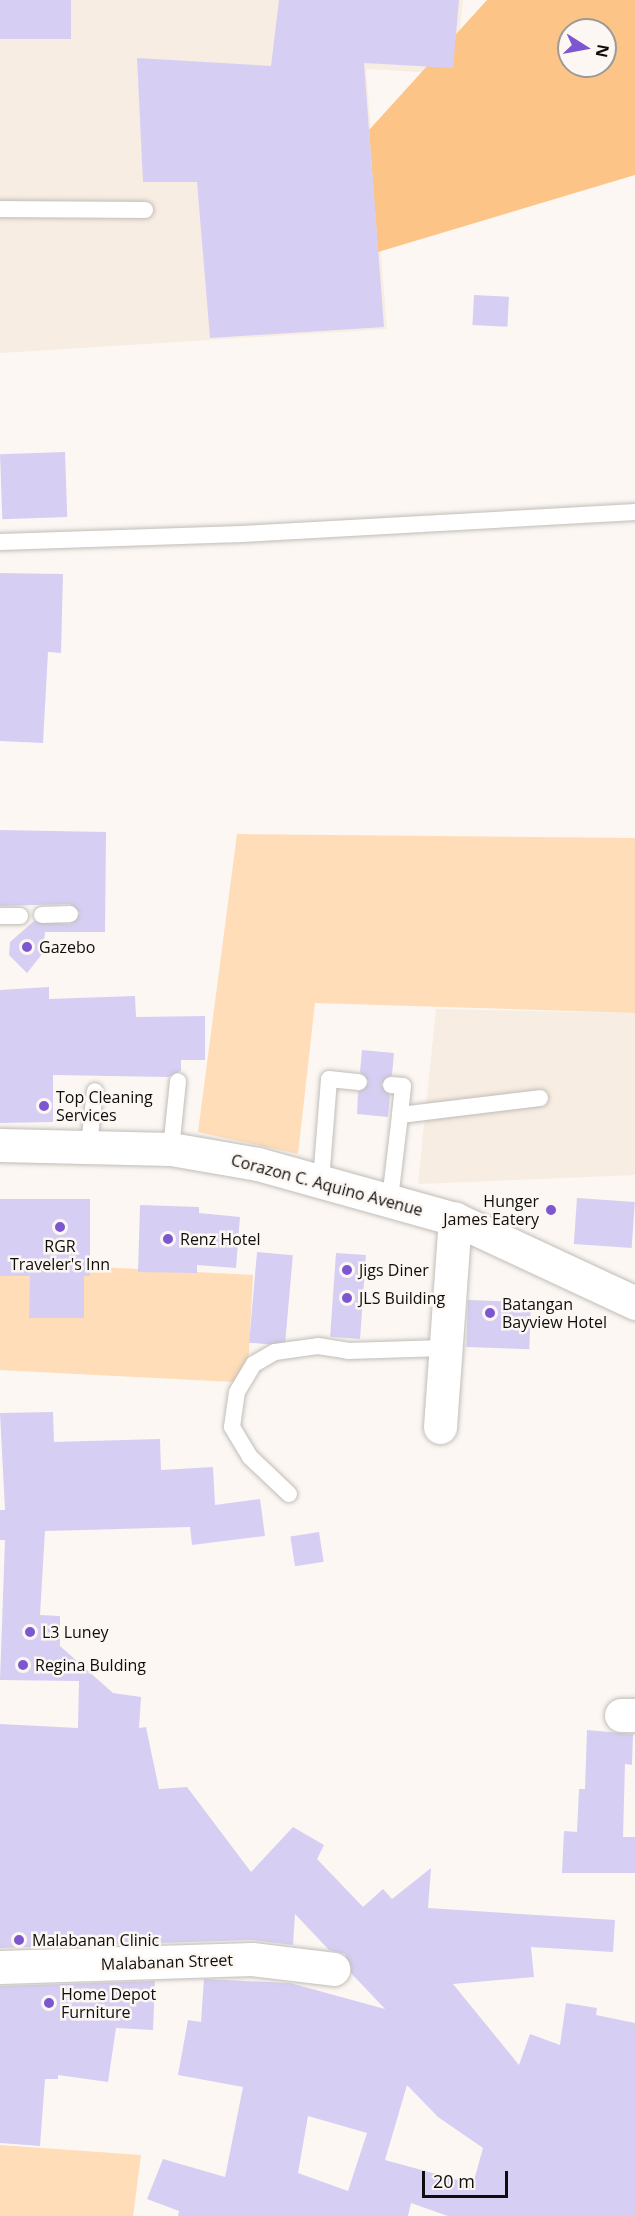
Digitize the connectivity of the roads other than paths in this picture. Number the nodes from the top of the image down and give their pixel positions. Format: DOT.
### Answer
graph roads {
  1 [pos="0,209"];
  2 [pos="145,210"];
  3 [pos="635,512"];
  4 [pos="0,542"];
  5 [pos="70,914"];
  6 [pos="42,915"];
  7 [pos="0,916"];
  8 [pos="20,916"];
  9 [pos="178,1081"];
  10 [pos="359,1082"];
  11 [pos="391,1085"];
  12 [pos="94,1091"];
  13 [pos="540,1098"];
  14 [pos="400,1115"];
  15 [pos="0,1145"];
  16 [pos="89,1145"];
  17 [pos="171,1149"];
  18 [pos="321,1181"];
  19 [pos="390,1199"];
  20 [pos="455,1219"];
  21 [pos="635,1303"];
  22 [pos="444,1348"];
  23 [pos="440,1427"];
  24 [pos="289,1494"];
  25 [pos="0,1967"];
  26 [pos="333,1969"];
  1 -- 2 [label="lane"];
  3 -- 4 [label="lane"];
  5 -- 6 [label="lane"];
  7 -- 8 [label="lane"];
  9 -- 17 [label="lane"];
  10 -- 18 [label="lane"];
  11 -- 14 [label="lane"];
  12 -- 16 [label="lane"];
  13 -- 14 [label="lane"];
  14 -- 19 [label="lane"];
  15 -- 16 [label="main road, Corazon C. Aquino Avenue"];
  16 -- 17 [label="main road, Corazon C. Aquino Avenue"];
  17 -- 18 [label="main road, Corazon C. Aquino Avenue"];
  18 -- 19 [label="main road, Corazon C. Aquino Avenue"];
  19 -- 20 [label="main road, Corazon C. Aquino Avenue"];
  20 -- 21 [label="main road, Corazon C. Aquino Avenue"];
  20 -- 22 [label="main road"];
  22 -- 23 [label="main road"];
  22 -- 24 [label="lane"];
  25 -- 26 [label="main road, Malabanan Street"];
}
